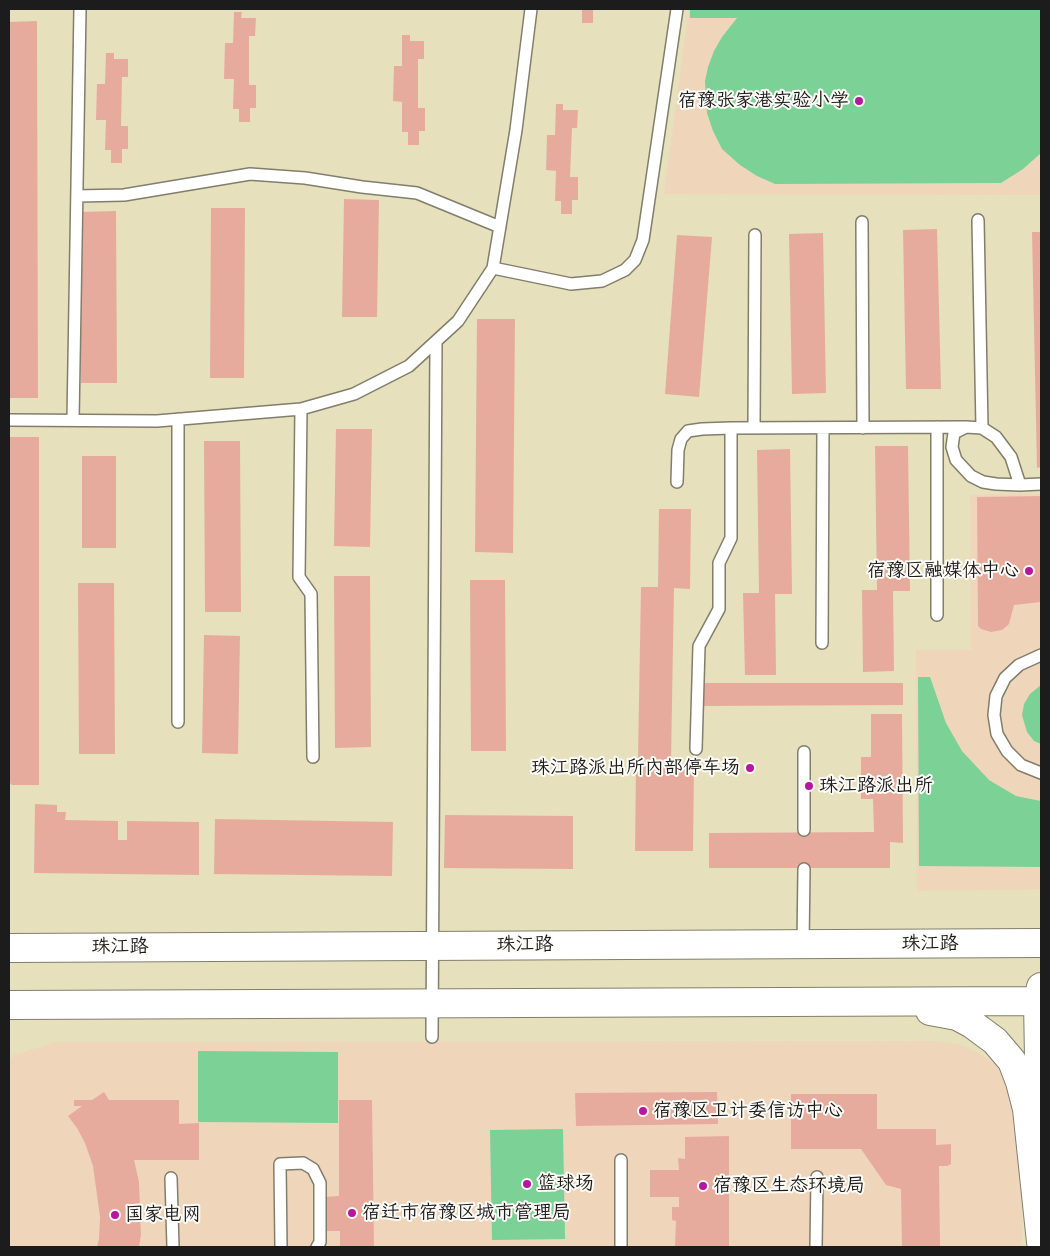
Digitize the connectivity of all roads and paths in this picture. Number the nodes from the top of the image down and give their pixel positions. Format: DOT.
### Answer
graph roads {
  1 [pos="80,9"];
  2 [pos="531,9"];
  3 [pos="676,9"];
  4 [pos="77,196"];
  5 [pos="978,220"];
  6 [pos="862,222"];
  7 [pos="500,227"];
  8 [pos="756,234"];
  9 [pos="493,268"];
  10 [pos="436,342"];
  11 [pos="301,409"];
  12 [pos="9,420"];
  13 [pos="73,420"];
  14 [pos="178,420"];
  15 [pos="966,427"];
  16 [pos="731,428"];
  17 [pos="754,428"];
  18 [pos="823,428"];
  19 [pos="863,428"];
  20 [pos="937,428"];
  21 [pos="982,428"];
  22 [pos="676,482"];
  23 [pos="1041,484"];
  24 [pos="1020,485"];
  25 [pos="937,615"];
  26 [pos="822,643"];
  27 [pos="1041,656"];
  28 [pos="178,722"];
  29 [pos="696,748"];
  30 [pos="804,752"];
  31 [pos="313,757"];
  32 [pos="1041,773"];
  33 [pos="804,830"];
  34 [pos="804,870"];
  35 [pos="1041,943"];
  36 [pos="803,944"];
  37 [pos="432,946"];
  38 [pos="9,948"];
  39 [pos="1040,997"];
  40 [pos="884,1002"];
  41 [pos="431,1003"];
  42 [pos="9,1005"];
  43 [pos="432,1037"];
  44 [pos="621,1160"];
  45 [pos="816,1177"];
  46 [pos="171,1178"];
  47 [pos="1041,1242"];
  48 [pos="173,1247"];
  49 [pos="281,1247"];
  50 [pos="317,1247"];
  51 [pos="621,1247"];
  52 [pos="816,1247"];
  53 [pos="1041,1247"];
  1 -- 4 [label="lane"];
  2 -- 7 [label="lane"];
  3 -- 9 [label="lane"];
  4 -- 7 [label="lane"];
  4 -- 13 [label="lane"];
  5 -- 21 [label="lane"];
  6 -- 19 [label="lane"];
  7 -- 9 [label="lane"];
  8 -- 17 [label="lane"];
  9 -- 10 [label="lane"];
  10 -- 11 [label="lane"];
  10 -- 37 [label="lane"];
  11 -- 14 [label="lane"];
  11 -- 31 [label="lane"];
  12 -- 13 [label="lane"];
  13 -- 14 [label="lane"];
  14 -- 28 [label="lane"];
  15 -- 20 [label="lane"];
  15 -- 21 [label="lane"];
  15 -- 24 [label="lane"];
  16 -- 17 [label="lane"];
  16 -- 22 [label="lane"];
  16 -- 29 [label="lane"];
  17 -- 18 [label="lane"];
  18 -- 19 [label="lane"];
  18 -- 26 [label="lane"];
  19 -- 20 [label="lane"];
  20 -- 25 [label="lane"];
  21 -- 24 [label="lane"];
  23 -- 24 [label="lane"];
  27 -- 32 [label="lane"];
  30 -- 33 [label="lane"];
  34 -- 36 [label="lane"];
  35 -- 36 [label="street, 珠江路"];
  36 -- 37 [label="street, 珠江路"];
  37 -- 38 [label="street, 珠江路"];
  37 -- 41 [label="lane"];
  39 -- 40 [label="street"];
  39 -- 47 [label="street"];
  40 -- 41 [label="street"];
  40 -- 47 [label="street"];
  41 -- 42 [label="street"];
  41 -- 43 [label="lane"];
  44 -- 51 [label="lane"];
  45 -- 52 [label="lane"];
  46 -- 48 [label="lane"];
  47 -- 53 [label="street"];
  49 -- 50 [label="lane"];
}
